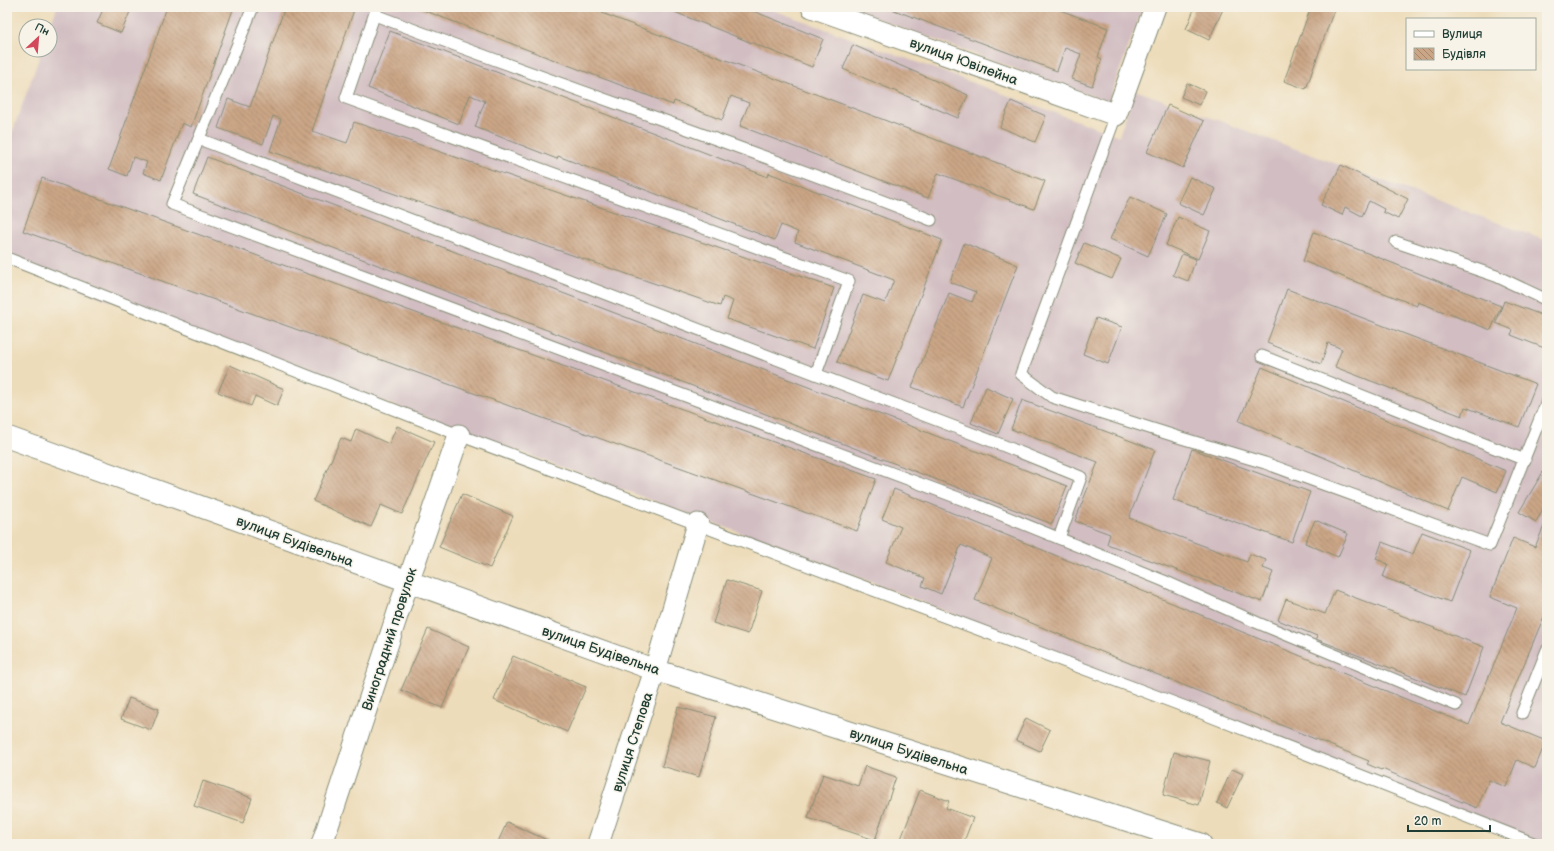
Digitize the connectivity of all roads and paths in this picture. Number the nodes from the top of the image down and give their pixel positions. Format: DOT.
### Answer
graph roads {
  1 [pos="253,7"];
  2 [pos="812,7"];
  3 [pos="1155,7"];
  4 [pos="376,11"];
  5 [pos="1116,115"];
  6 [pos="199,139"];
  7 [pos="931,220"];
  8 [pos="1396,242"];
  9 [pos="7,258"];
  10 [pos="1547,300"];
  11 [pos="1262,356"];
  12 [pos="816,374"];
  13 [pos="1547,401"];
  14 [pos="459,435"];
  15 [pos="7,438"];
  16 [pos="1525,460"];
  17 [pos="698,524"];
  18 [pos="1059,538"];
  19 [pos="408,582"];
  20 [pos="1547,650"];
  21 [pos="656,670"];
  22 [pos="1456,705"];
  23 [pos="1522,713"];
  24 [pos="322,844"];
  25 [pos="598,844"];
  26 [pos="1201,844"];
  27 [pos="1536,844"];
  1 -- 6 [label="lane"];
  2 -- 5 [label="street, вулиця Ювілейна"];
  3 -- 5 [label="street"];
  4 -- 7 [label="lane"];
  4 -- 12 [label="lane"];
  5 -- 16 [label="lane"];
  6 -- 12 [label="lane"];
  6 -- 18 [label="lane"];
  8 -- 10 [label="lane"];
  9 -- 14 [label="lane"];
  11 -- 16 [label="lane"];
  12 -- 18 [label="lane"];
  13 -- 16 [label="lane"];
  14 -- 17 [label="lane"];
  14 -- 19 [label="street, Виноградний провулок"];
  15 -- 19 [label="street, вулиця Будівельна"];
  17 -- 21 [label="street, вулиця Степова"];
  17 -- 27 [label="lane"];
  18 -- 22 [label="lane"];
  19 -- 21 [label="street, вулиця Будівельна"];
  19 -- 24 [label="street, Виноградний провулок"];
  20 -- 23 [label="lane"];
  21 -- 25 [label="street, вулиця Степова"];
  21 -- 26 [label="street, вулиця Будівельна"];
}
